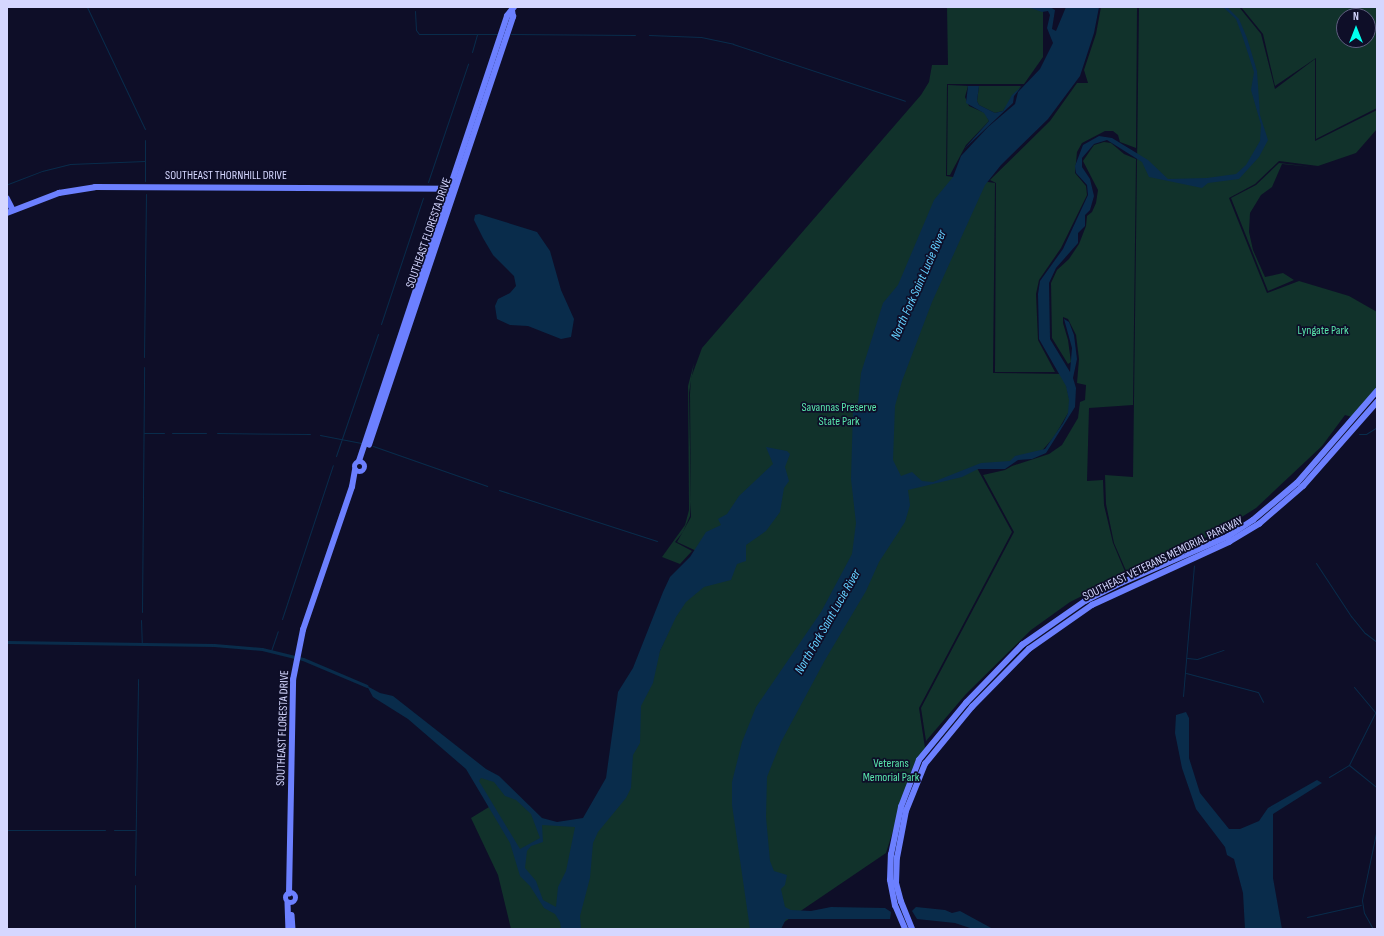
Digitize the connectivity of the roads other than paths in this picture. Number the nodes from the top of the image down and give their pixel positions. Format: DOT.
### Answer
graph roads {
  1 [pos="513,9"];
  2 [pos="450,188"];
  3 [pos="7,198"];
  4 [pos="13,210"];
  5 [pos="7,213"];
  6 [pos="1377,391"];
  7 [pos="1377,402"];
  8 [pos="361,461"];
  9 [pos="355,470"];
  10 [pos="361,472"];
  11 [pos="352,487"];
  12 [pos="291,893"];
  13 [pos="290,903"];
  14 [pos="289,929"];
  15 [pos="293,929"];
  16 [pos="905,929"];
  17 [pos="912,929"];
  1 -- 2 [label="street, SOUTHEAST FLORESTA DRIVE"];
  1 -- 8 [label="street, SOUTHEAST FLORESTA DRIVE"];
  2 -- 4 [label="street, SOUTHEAST THORNHILL DRIVE"];
  2 -- 8 [label="street, SOUTHEAST FLORESTA DRIVE"];
  3 -- 4 [label="street"];
  4 -- 5 [label="street, SOUTHEAST THORNHILL DRIVE"];
  6 -- 16 [label="street, SOUTHEAST VETERANS MEMORIAL PARKWAY"];
  7 -- 17 [label="street, SOUTHEAST VETERANS MEMORIAL PARKWAY"];
  8 -- 9 [label="street, SOUTHEAST FLORESTA DRIVE"];
  8 -- 10 [label="street, SOUTHEAST FLORESTA DRIVE"];
  9 -- 10 [label="street"];
  9 -- 11 [label="street, SOUTHEAST FLORESTA DRIVE"];
  10 -- 11 [label="street, SOUTHEAST FLORESTA DRIVE"];
  11 -- 12 [label="street, SOUTHEAST FLORESTA DRIVE"];
  12 -- 13 [label="street"];
  12 -- 13 [label="street"];
  13 -- 14 [label="street"];
  13 -- 15 [label="street"];
}
